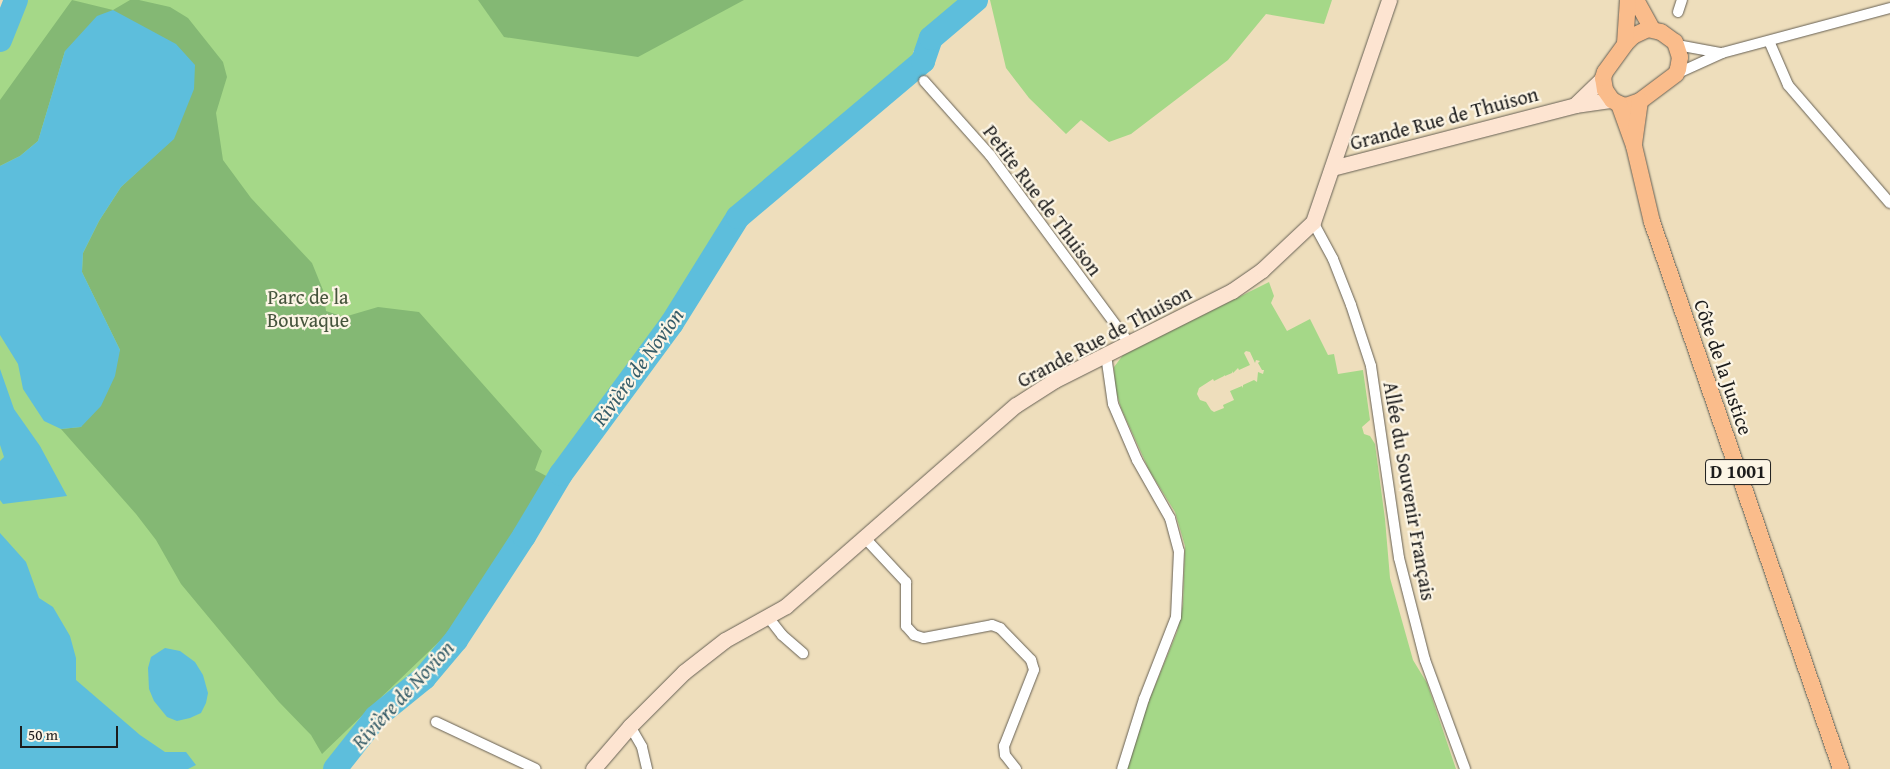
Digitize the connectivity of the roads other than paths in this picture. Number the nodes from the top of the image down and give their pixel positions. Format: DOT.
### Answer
graph roads {
  1 [pos="1389,0"];
  2 [pos="1628,0"];
  3 [pos="1636,0"];
  4 [pos="1682,0"];
  5 [pos="1890,8"];
  6 [pos="1678,12"];
  7 [pos="1652,29"];
  8 [pos="1769,41"];
  9 [pos="1625,44"];
  10 [pos="1677,46"];
  11 [pos="1722,53"];
  12 [pos="1676,74"];
  13 [pos="1603,78"];
  14 [pos="924,81"];
  15 [pos="1640,101"];
  16 [pos="1615,102"];
  17 [pos="1575,105"];
  18 [pos="1634,146"];
  19 [pos="1332,168"];
  20 [pos="1890,203"];
  21 [pos="1313,222"];
  22 [pos="1129,343"];
  23 [pos="1106,355"];
  24 [pos="864,537"];
  25 [pos="768,617"];
  26 [pos="803,653"];
  27 [pos="436,722"];
  28 [pos="630,726"];
  29 [pos="536,769"];
  30 [pos="593,769"];
  31 [pos="647,769"];
  32 [pos="1016,769"];
  33 [pos="1122,769"];
  34 [pos="1465,769"];
  35 [pos="1840,769"];
  1 -- 19 [label="street"];
  2 -- 9 [label="main road"];
  3 -- 7 [label="main road"];
  4 -- 6 [label="street"];
  5 -- 8 [label="street"];
  7 -- 9 [label="main road"];
  7 -- 10 [label="main road"];
  8 -- 11 [label="street"];
  8 -- 20 [label="street"];
  9 -- 13 [label="main road"];
  10 -- 11 [label="street"];
  10 -- 12 [label="main road"];
  11 -- 12 [label="street"];
  12 -- 15 [label="main road"];
  13 -- 16 [label="main road"];
  13 -- 17 [label="street, Grande Rue de Thuison"];
  14 -- 22 [label="street, Petite Rue de Thuison"];
  15 -- 16 [label="main road"];
  15 -- 18 [label="main road, Côte de la Justice / D 1001"];
  16 -- 17 [label="street, Grande Rue de Thuison"];
  16 -- 18 [label="main road, Côte de la Justice"];
  17 -- 19 [label="street, Grande Rue de Thuison"];
  18 -- 35 [label="main road, Côte de la Justice / D 1001"];
  19 -- 21 [label="street, Grande Rue de Thuison"];
  21 -- 22 [label="street, Grande Rue de Thuison"];
  21 -- 34 [label="street, Allée du Souvenir Français"];
  22 -- 23 [label="street, Grande Rue de Thuison"];
  23 -- 24 [label="street, Grande Rue de Thuison"];
  23 -- 33 [label="street"];
  24 -- 25 [label="street, Grande Rue de Thuison"];
  24 -- 32 [label="street"];
  25 -- 26 [label="street"];
  25 -- 28 [label="street, Grande Rue de Thuison"];
  27 -- 29 [label="street"];
  28 -- 30 [label="street, Grande Rue de Thuison"];
  28 -- 31 [label="street"];
}
